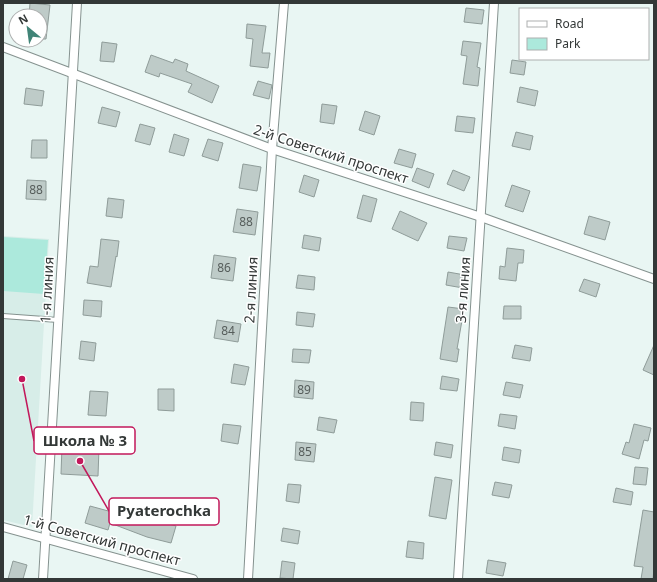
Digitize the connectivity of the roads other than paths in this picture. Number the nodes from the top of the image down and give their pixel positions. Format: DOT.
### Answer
graph roads {
  1 [pos="76,3"];
  2 [pos="284,3"];
  3 [pos="494,3"];
  4 [pos="3,48"];
  5 [pos="72,74"];
  6 [pos="272,149"];
  7 [pos="480,217"];
  8 [pos="654,279"];
  9 [pos="3,316"];
  10 [pos="58,320"];
  11 [pos="3,527"];
  12 [pos="45,538"];
  13 [pos="43,579"];
  14 [pos="193,579"];
  15 [pos="248,579"];
  16 [pos="458,579"];
  1 -- 5 [label="street, 1-я линия"];
  2 -- 6 [label="street, 2-я линия"];
  3 -- 7 [label="street, 3-я линия"];
  4 -- 5 [label="street, 2-й Советский проспект"];
  5 -- 6 [label="street, 2-й Советский проспект"];
  5 -- 10 [label="street, 1-я линия"];
  6 -- 7 [label="street, 2-й Советский проспект"];
  6 -- 15 [label="street, 2-я линия"];
  7 -- 8 [label="street, 2-й Советский проспект"];
  7 -- 16 [label="street, 3-я линия"];
  9 -- 10 [label="lane"];
  10 -- 12 [label="street, 1-я линия"];
  11 -- 12 [label="street, 1-й Советский проспект"];
  12 -- 13 [label="street, 1-я линия"];
  12 -- 14 [label="street, 1-й Советский проспект"];
}
